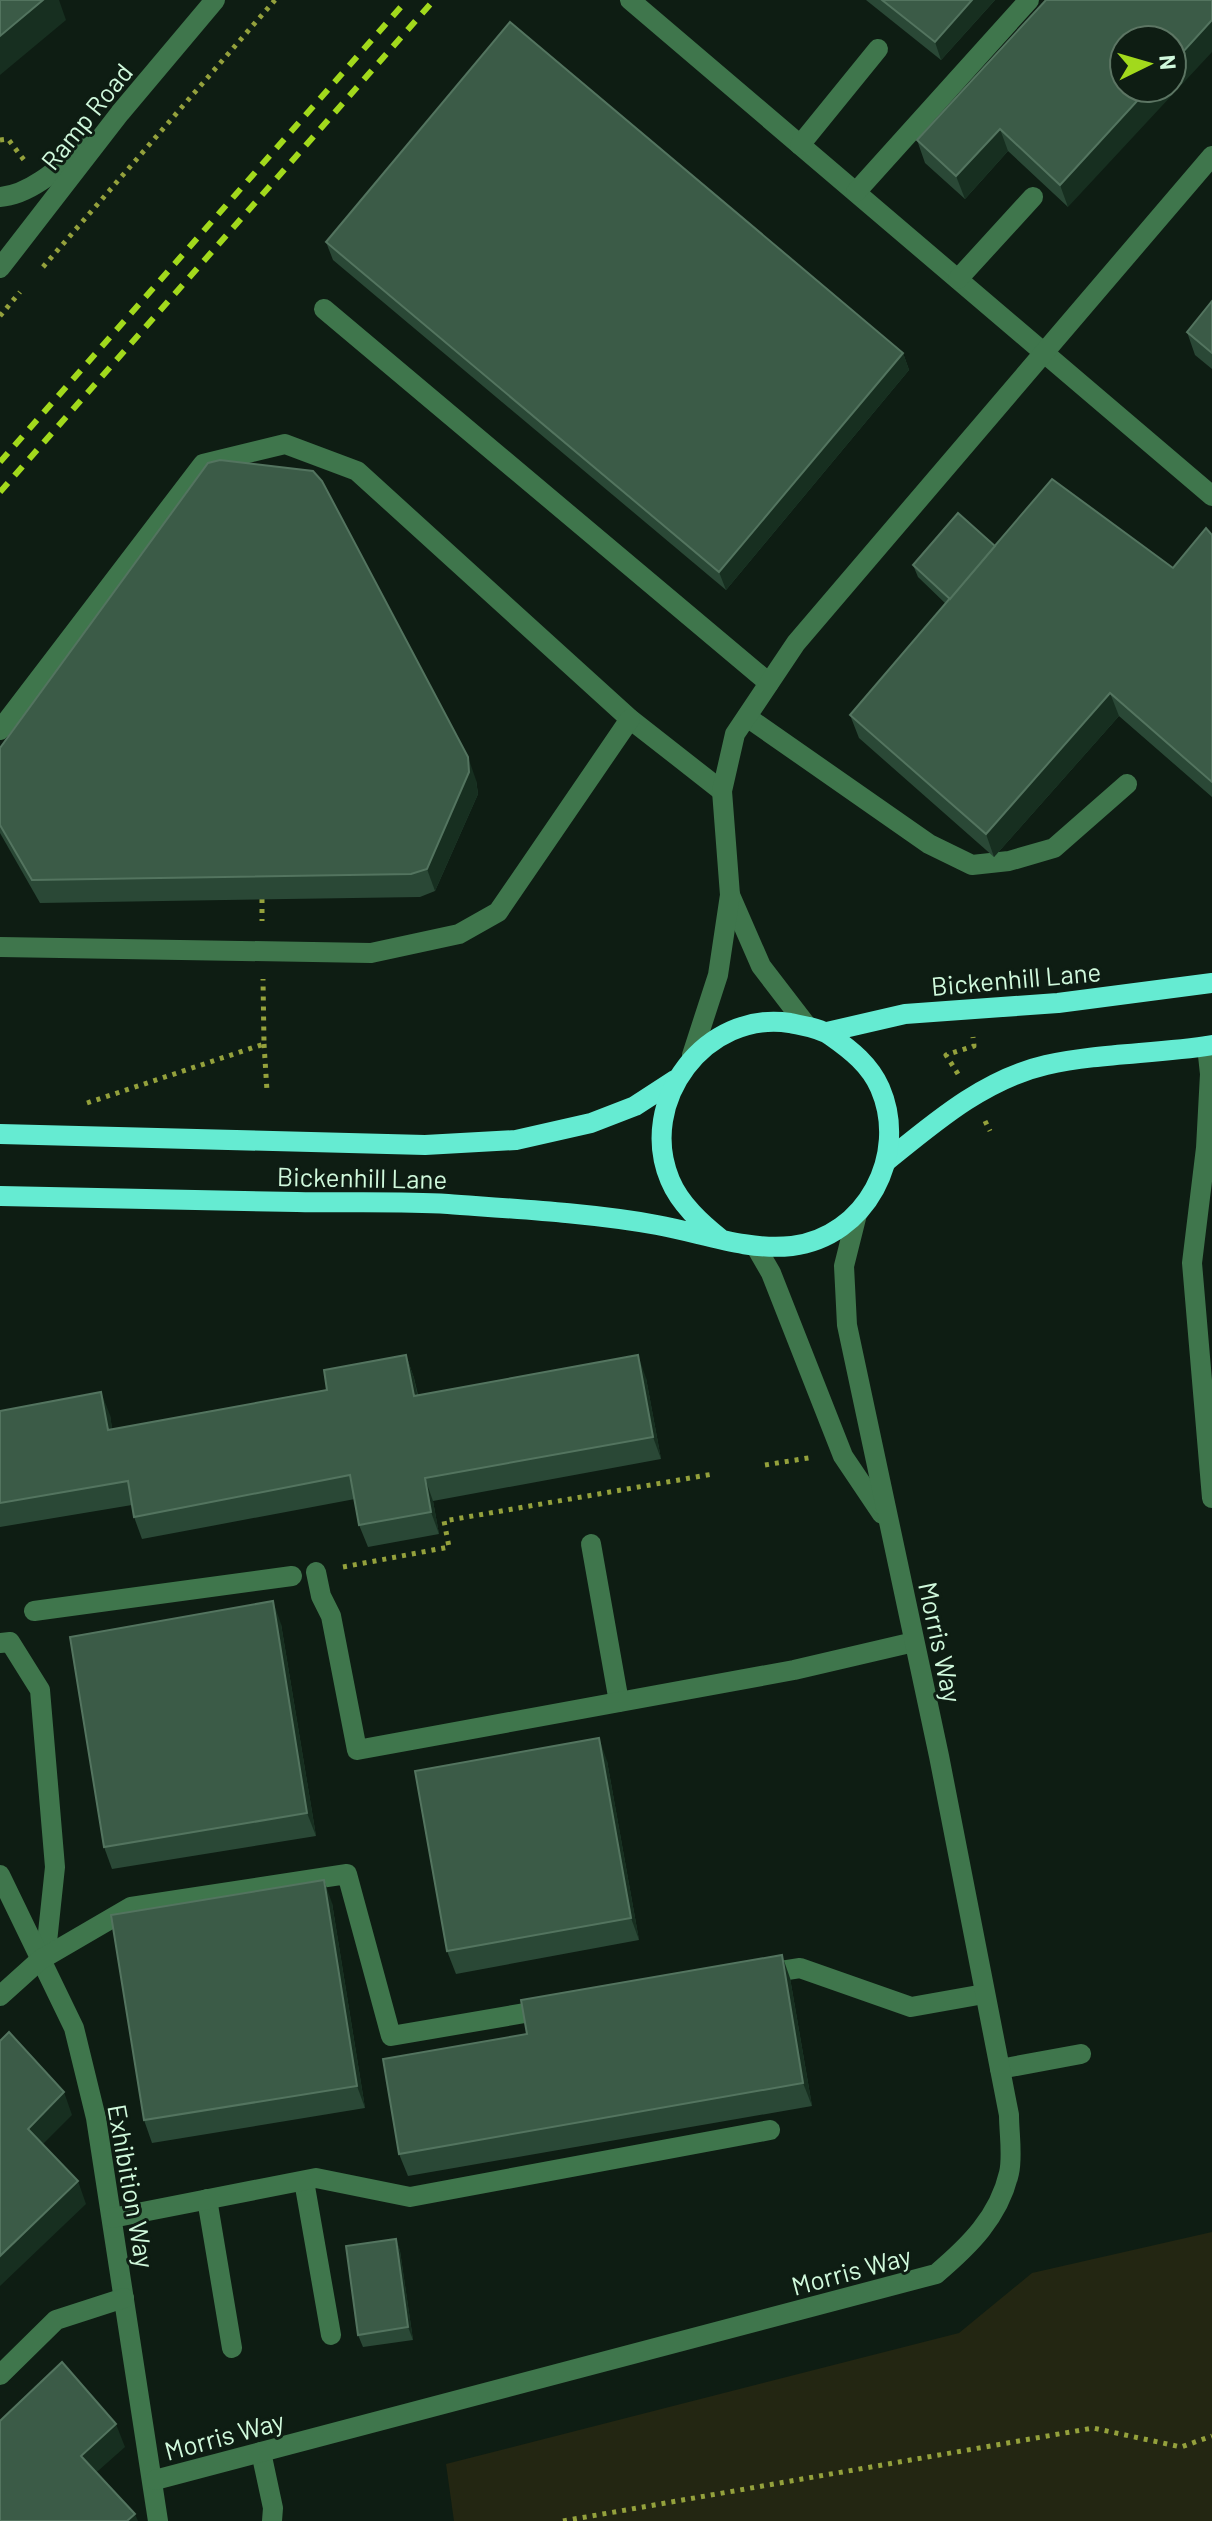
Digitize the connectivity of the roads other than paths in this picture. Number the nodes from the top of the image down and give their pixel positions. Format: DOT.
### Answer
graph roads {
  1 [pos="215,0"];
  2 [pos="630,0"];
  3 [pos="1029,0"];
  4 [pos="878,49"];
  5 [pos="120,113"];
  6 [pos="800,145"];
  7 [pos="1212,156"];
  8 [pos="856,192"];
  9 [pos="0,197"];
  10 [pos="1033,197"];
  11 [pos="0,268"];
  12 [pos="958,279"];
  13 [pos="324,309"];
  14 [pos="1045,353"];
  15 [pos="1212,496"];
  16 [pos="769,683"];
  17 [pos="747,717"];
  18 [pos="630,719"];
  19 [pos="0,730"];
  20 [pos="1127,784"];
  21 [pos="722,791"];
  22 [pos="730,895"];
  23 [pos="0,947"];
  24 [pos="1212,983"];
  25 [pos="817,1029"];
  26 [pos="1209,1045"];
  27 [pos="692,1055"];
  28 [pos="675,1080"];
  29 [pos="0,1134"];
  30 [pos="888,1160"];
  31 [pos="0,1196"];
  32 [pos="857,1214"];
  33 [pos="721,1239"];
  34 [pos="756,1247"];
  35 [pos="1212,1498"];
  36 [pos="888,1524"];
  37 [pos="591,1544"];
  38 [pos="316,1572"];
  39 [pos="292,1576"];
  40 [pos="34,1611"];
  41 [pos="914,1642"];
  42 [pos="0,1643"];
  43 [pos="619,1702"];
  44 [pos="0,1875"];
  45 [pos="40,1960"];
  46 [pos="737,1978"];
  47 [pos="984,1994"];
  48 [pos="0,1996"];
  49 [pos="564,2007"];
  50 [pos="1081,2054"];
  51 [pos="1000,2069"];
  52 [pos="770,2130"];
  53 [pos="304,2181"];
  54 [pos="207,2199"];
  55 [pos="112,2218"];
  56 [pos="124,2298"];
  57 [pos="331,2335"];
  58 [pos="232,2348"];
  59 [pos="0,2375"];
  60 [pos="261,2452"];
  61 [pos="155,2480"];
  62 [pos="158,2521"];
  63 [pos="272,2521"];
  1 -- 5 [label="street, Ramp Road"];
  2 -- 6 [label="street"];
  3 -- 8 [label="street"];
  4 -- 6 [label="street"];
  5 -- 9 [label="street"];
  5 -- 11 [label="street, Ramp Road"];
  6 -- 8 [label="street"];
  7 -- 14 [label="street"];
  8 -- 12 [label="street"];
  10 -- 12 [label="street"];
  12 -- 14 [label="street"];
  13 -- 16 [label="street"];
  14 -- 15 [label="street"];
  14 -- 16 [label="street"];
  16 -- 17 [label="street"];
  17 -- 20 [label="street"];
  17 -- 21 [label="street"];
  18 -- 19 [label="street"];
  18 -- 21 [label="street"];
  18 -- 23 [label="street"];
  21 -- 22 [label="street"];
  22 -- 25 [label="street"];
  22 -- 27 [label="street"];
  24 -- 25 [label="main road, Bickenhill Lane"];
  25 -- 27 [label="main road"];
  25 -- 30 [label="main road"];
  26 -- 30 [label="main road"];
  26 -- 35 [label="street"];
  27 -- 28 [label="main road"];
  28 -- 29 [label="main road, Bickenhill Lane"];
  28 -- 33 [label="main road"];
  30 -- 32 [label="main road"];
  31 -- 33 [label="main road, Bickenhill Lane"];
  32 -- 34 [label="main road"];
  32 -- 36 [label="street, Morris Way"];
  33 -- 34 [label="main road"];
  34 -- 36 [label="street"];
  36 -- 41 [label="street, Morris Way"];
  37 -- 43 [label="street"];
  38 -- 43 [label="street"];
  39 -- 40 [label="street"];
  41 -- 43 [label="street"];
  41 -- 47 [label="street, Morris Way"];
  42 -- 45 [label="street"];
  44 -- 45 [label="street, Exhibition Way"];
  45 -- 48 [label="street"];
  45 -- 49 [label="street"];
  45 -- 55 [label="street, Exhibition Way"];
  46 -- 47 [label="street"];
  47 -- 51 [label="street, Morris Way"];
  50 -- 51 [label="street"];
  51 -- 60 [label="street, Morris Way"];
  52 -- 53 [label="street"];
  53 -- 54 [label="street"];
  53 -- 57 [label="street"];
  54 -- 55 [label="street"];
  54 -- 58 [label="street"];
  55 -- 56 [label="street, Exhibition Way"];
  56 -- 59 [label="street"];
  56 -- 61 [label="street, Exhibition Way"];
  60 -- 61 [label="street, Morris Way"];
  60 -- 63 [label="street"];
  61 -- 62 [label="street, Exhibition Way"];
}
